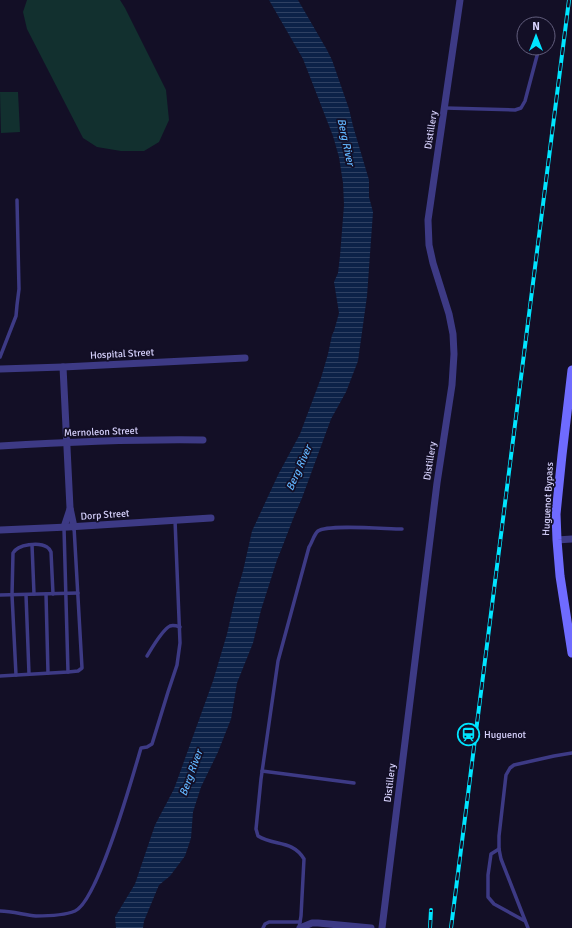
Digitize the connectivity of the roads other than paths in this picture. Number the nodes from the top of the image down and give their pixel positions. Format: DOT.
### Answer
graph roads {
  1 [pos="460,0"];
  2 [pos="537,56"];
  3 [pos="444,108"];
  4 [pos="18,200"];
  5 [pos="0,357"];
  6 [pos="245,358"];
  7 [pos="63,367"];
  8 [pos="0,368"];
  9 [pos="572,370"];
  10 [pos="203,440"];
  11 [pos="66,442"];
  12 [pos="0,446"];
  13 [pos="70,508"];
  14 [pos="211,518"];
  15 [pos="175,520"];
  16 [pos="64,527"];
  17 [pos="74,527"];
  18 [pos="402,529"];
  19 [pos="0,530"];
  20 [pos="572,539"];
  21 [pos="557,540"];
  22 [pos="32,545"];
  23 [pos="66,593"];
  24 [pos="78,593"];
  25 [pos="34,594"];
  26 [pos="46,594"];
  27 [pos="53,594"];
  28 [pos="0,595"];
  29 [pos="12,595"];
  30 [pos="26,595"];
  31 [pos="180,627"];
  32 [pos="572,653"];
  33 [pos="147,656"];
  34 [pos="68,672"];
  35 [pos="48,673"];
  36 [pos="16,674"];
  37 [pos="29,674"];
  38 [pos="0,676"];
  39 [pos="572,753"];
  40 [pos="262,771"];
  41 [pos="354,783"];
  42 [pos="499,849"];
  43 [pos="0,911"];
  44 [pos="526,921"];
  45 [pos="300,926"];
  46 [pos="263,928"];
  47 [pos="371,928"];
  48 [pos="382,928"];
  49 [pos="528,928"];
  1 -- 3 [label="street, Distillery"];
  2 -- 3 [label="lane"];
  3 -- 48 [label="street, Distillery"];
  4 -- 5 [label="lane"];
  6 -- 7 [label="street, Hospital Street"];
  7 -- 8 [label="street, Hospital Street"];
  7 -- 11 [label="street"];
  9 -- 21 [label="main road, Huguenot Bypass"];
  10 -- 11 [label="street, Mernoleon Street"];
  11 -- 12 [label="street, Mernoleon Street"];
  11 -- 13 [label="street"];
  13 -- 16 [label="street"];
  13 -- 17 [label="street"];
  14 -- 15 [label="street, Dorp Street"];
  15 -- 17 [label="street, Dorp Street"];
  15 -- 31 [label="lane"];
  16 -- 17 [label="street, Dorp Street"];
  16 -- 19 [label="street, Dorp Street"];
  16 -- 23 [label="lane"];
  17 -- 24 [label="lane"];
  18 -- 40 [label="lane"];
  20 -- 21 [label="street"];
  21 -- 32 [label="main road, Huguenot Bypass"];
  22 -- 25 [label="lane"];
  22 -- 27 [label="lane"];
  22 -- 29 [label="lane"];
  23 -- 24 [label="lane"];
  23 -- 27 [label="lane"];
  23 -- 34 [label="lane"];
  24 -- 34 [label="lane"];
  25 -- 26 [label="lane"];
  25 -- 30 [label="lane"];
  26 -- 27 [label="lane"];
  26 -- 35 [label="lane"];
  28 -- 29 [label="lane"];
  29 -- 30 [label="lane"];
  29 -- 36 [label="lane"];
  30 -- 37 [label="lane"];
  31 -- 33 [label="lane"];
  31 -- 43 [label="lane"];
  34 -- 35 [label="lane"];
  35 -- 37 [label="lane"];
  36 -- 37 [label="lane"];
  36 -- 38 [label="lane"];
  39 -- 42 [label="lane"];
  40 -- 41 [label="lane"];
  40 -- 45 [label="lane"];
  42 -- 44 [label="lane"];
  42 -- 44 [label="lane"];
  44 -- 49 [label="lane"];
  45 -- 46 [label="lane"];
  45 -- 47 [label="street"];
}
